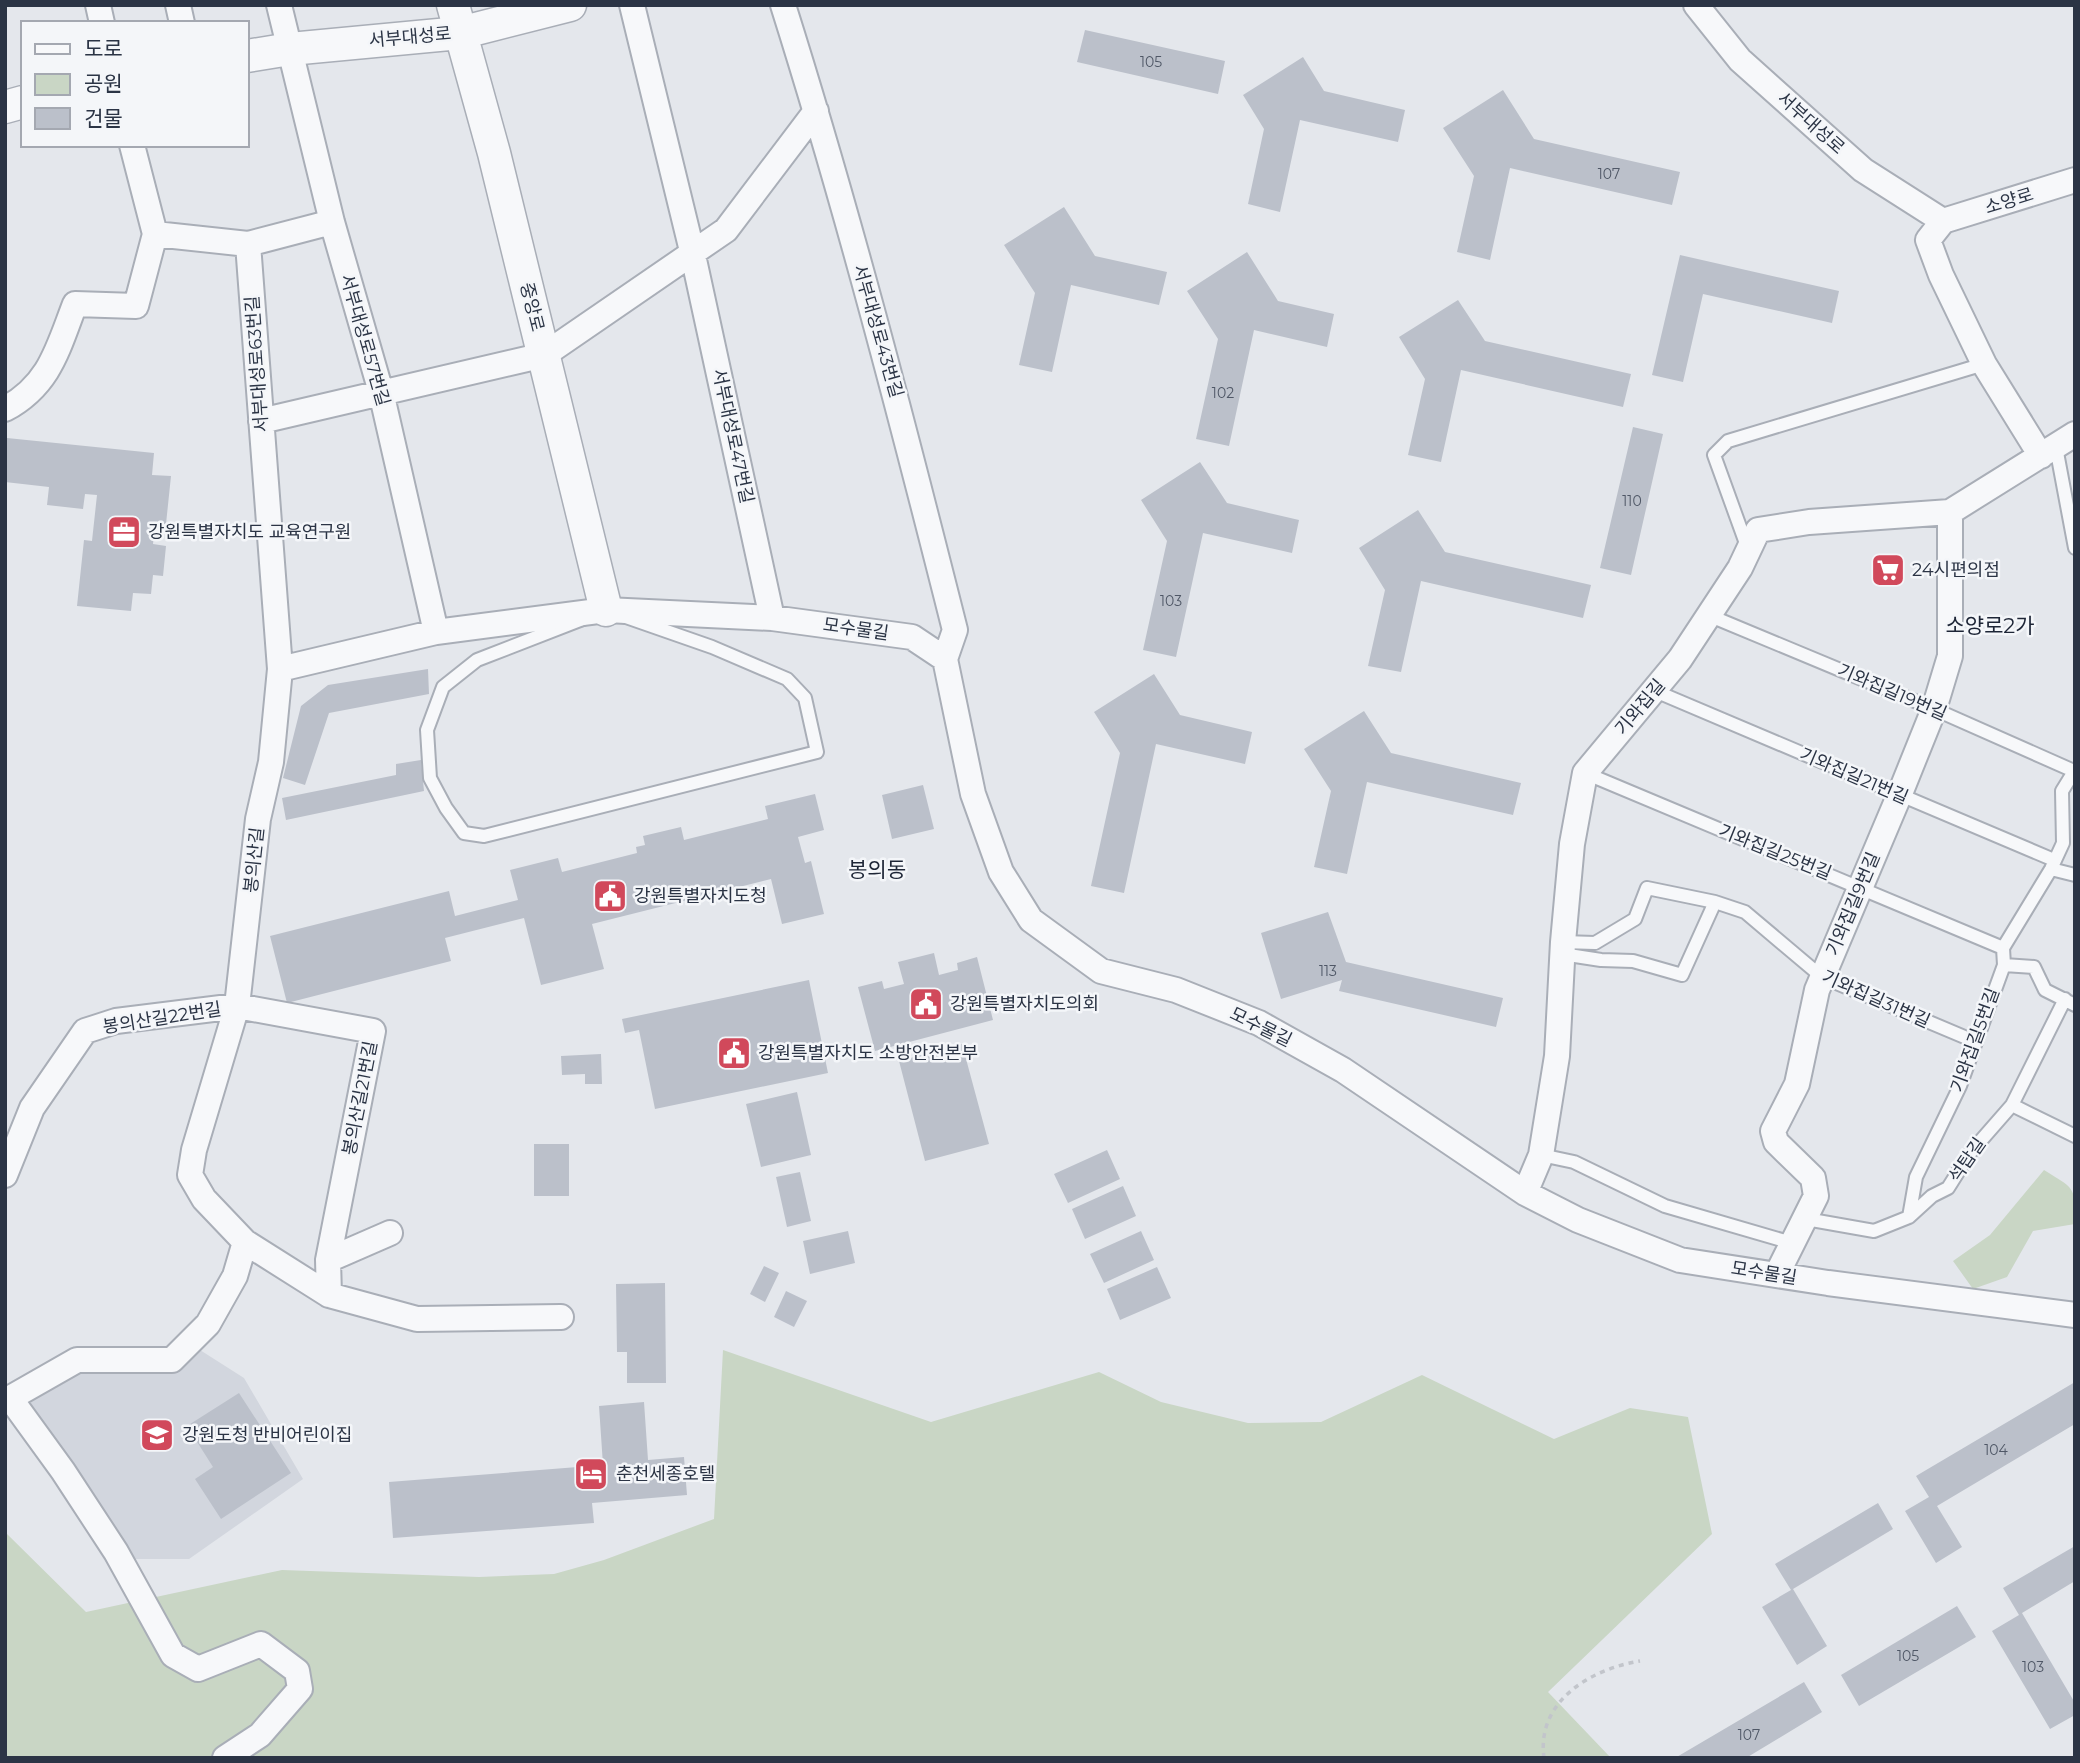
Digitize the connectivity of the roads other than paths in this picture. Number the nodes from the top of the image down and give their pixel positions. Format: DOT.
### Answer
graph roads {
  1 [pos="279,5"];
  2 [pos="570,5"];
  3 [pos="632,5"];
  4 [pos="783,5"];
  5 [pos="1696,5"];
  6 [pos="457,19"];
  7 [pos="290,49"];
  8 [pos="248,56"];
  9 [pos="816,111"];
  10 [pos="133,147"];
  11 [pos="2075,180"];
  12 [pos="1943,221"];
  13 [pos="332,222"];
  14 [pos="155,233"];
  15 [pos="248,244"];
  16 [pos="693,255"];
  17 [pos="544,355"];
  18 [pos="1984,364"];
  19 [pos="381,392"];
  20 [pos="5,409"];
  21 [pos="261,421"];
  22 [pos="2057,446"];
  23 [pos="1950,512"];
  24 [pos="2075,548"];
  25 [pos="1748,550"];
  26 [pos="607,610"];
  27 [pos="1708,615"];
  28 [pos="772,618"];
  29 [pos="436,632"];
  30 [pos="945,659"];
  31 [pos="280,668"];
  32 [pos="1654,691"];
  33 [pos="1934,709"];
  34 [pos="2074,771"];
  35 [pos="1585,774"];
  36 [pos="1899,796"];
  37 [pos="2053,865"];
  38 [pos="2075,875"];
  39 [pos="1860,887"];
  40 [pos="1715,902"];
  41 [pos="1562,948"];
  42 [pos="2003,948"];
  43 [pos="2004,965"];
  44 [pos="1822,977"];
  45 [pos="2070,1002"];
  46 [pos="237,1006"];
  47 [pos="1974,1041"];
  48 [pos="2012,1105"];
  49 [pos="2075,1136"];
  50 [pos="1541,1155"];
  51 [pos="5,1175"];
  52 [pos="1525,1194"];
  53 [pos="1909,1217"];
  54 [pos="1805,1219"];
  55 [pos="390,1233"];
  56 [pos="244,1241"];
  57 [pos="1791,1243"];
  58 [pos="328,1260"];
  59 [pos="1777,1274"];
  60 [pos="337,1298"];
  61 [pos="2075,1298"];
  62 [pos="2064,1314"];
  63 [pos="561,1317"];
  64 [pos="8,1399"];
  65 [pos="225,1758"];
  1 -- 7 [label="street, 서부대성로57번길"];
  2 -- 6 [label="street, 서부대성로"];
  3 -- 16 [label="street, 서부대성로47번길"];
  4 -- 9 [label="street, 서부대성로43번길"];
  5 -- 12 [label="street, 서부대성로"];
  6 -- 7 [label="street, 서부대성로"];
  6 -- 17 [label="street, 중앙로"];
  7 -- 8 [label="street, 서부대성로"];
  7 -- 13 [label="street, 서부대성로57번길"];
  9 -- 16 [label="street"];
  9 -- 30 [label="street, 서부대성로43번길"];
  10 -- 14 [label="street"];
  11 -- 12 [label="street, 소양로"];
  12 -- 18 [label="street"];
  13 -- 15 [label="street"];
  13 -- 19 [label="street, 서부대성로57번길"];
  14 -- 15 [label="street"];
  14 -- 20 [label="street"];
  15 -- 21 [label="street, 서부대성로63번길"];
  16 -- 17 [label="street"];
  16 -- 28 [label="street, 서부대성로47번길"];
  17 -- 19 [label="street"];
  17 -- 26 [label="street, 중앙로"];
  18 -- 22 [label="street"];
  18 -- 25 [label="lane"];
  19 -- 21 [label="street"];
  19 -- 29 [label="street, 서부대성로57번길"];
  21 -- 31 [label="street, 서부대성로63번길"];
  22 -- 23 [label="street, 기와집길"];
  22 -- 24 [label="lane"];
  23 -- 25 [label="street, 기와집길"];
  23 -- 33 [label="street, 기와집길9번길"];
  25 -- 27 [label="street, 기와집길"];
  26 -- 26 [label="lane"];
  26 -- 28 [label="street, 모수물길"];
  26 -- 29 [label="street"];
  27 -- 32 [label="street, 기와집길"];
  27 -- 33 [label="lane, 기와집길19번길"];
  28 -- 30 [label="street, 모수물길"];
  29 -- 31 [label="street"];
  30 -- 52 [label="street, 모수물길"];
  31 -- 46 [label="street, 봉의산길"];
  32 -- 35 [label="street, 기와집길"];
  32 -- 36 [label="lane, 기와집길21번길"];
  33 -- 34 [label="lane, 기와집길19번길"];
  33 -- 36 [label="street, 기와집길9번길"];
  34 -- 37 [label="lane"];
  35 -- 39 [label="lane, 기와집길25번길"];
  35 -- 41 [label="street, 기와집길"];
  36 -- 37 [label="lane, 기와집길21번길"];
  36 -- 39 [label="street, 기와집길9번길"];
  37 -- 38 [label="lane"];
  37 -- 42 [label="lane"];
  39 -- 42 [label="lane, 기와집길25번길"];
  39 -- 44 [label="street, 기와집길9번길"];
  40 -- 41 [label="lane, 기와집길31번길"];
  40 -- 41 [label="lane"];
  40 -- 44 [label="lane, 기와집길31번길"];
  41 -- 50 [label="street, 기와집길"];
  42 -- 43 [label="lane, 기와집길5번길"];
  43 -- 45 [label="lane, 석탑길"];
  43 -- 47 [label="lane, 기와집길5번길"];
  44 -- 47 [label="lane, 기와집길31번길"];
  44 -- 54 [label="street, 기와집길9번길"];
  45 -- 48 [label="lane, 석탑길"];
  46 -- 51 [label="street, 봉의산길22번길"];
  46 -- 56 [label="street, 봉의산길"];
  46 -- 58 [label="street, 봉의산길21번길"];
  47 -- 53 [label="lane, 기와집길5번길"];
  48 -- 49 [label="lane"];
  48 -- 53 [label="lane, 석탑길"];
  50 -- 52 [label="street, 기와집길"];
  50 -- 57 [label="lane"];
  52 -- 59 [label="street, 모수물길"];
  53 -- 54 [label="lane, 석탑길"];
  54 -- 57 [label="street, 기와집길9번길"];
  55 -- 58 [label="street"];
  56 -- 60 [label="street, 봉의산길"];
  56 -- 64 [label="street"];
  57 -- 59 [label="street, 기와집길9번길"];
  58 -- 60 [label="street, 봉의산길21번길"];
  59 -- 62 [label="street, 모수물길"];
  60 -- 63 [label="street, 봉의산길"];
  61 -- 62 [label="lane"];
  64 -- 65 [label="street"];
}
